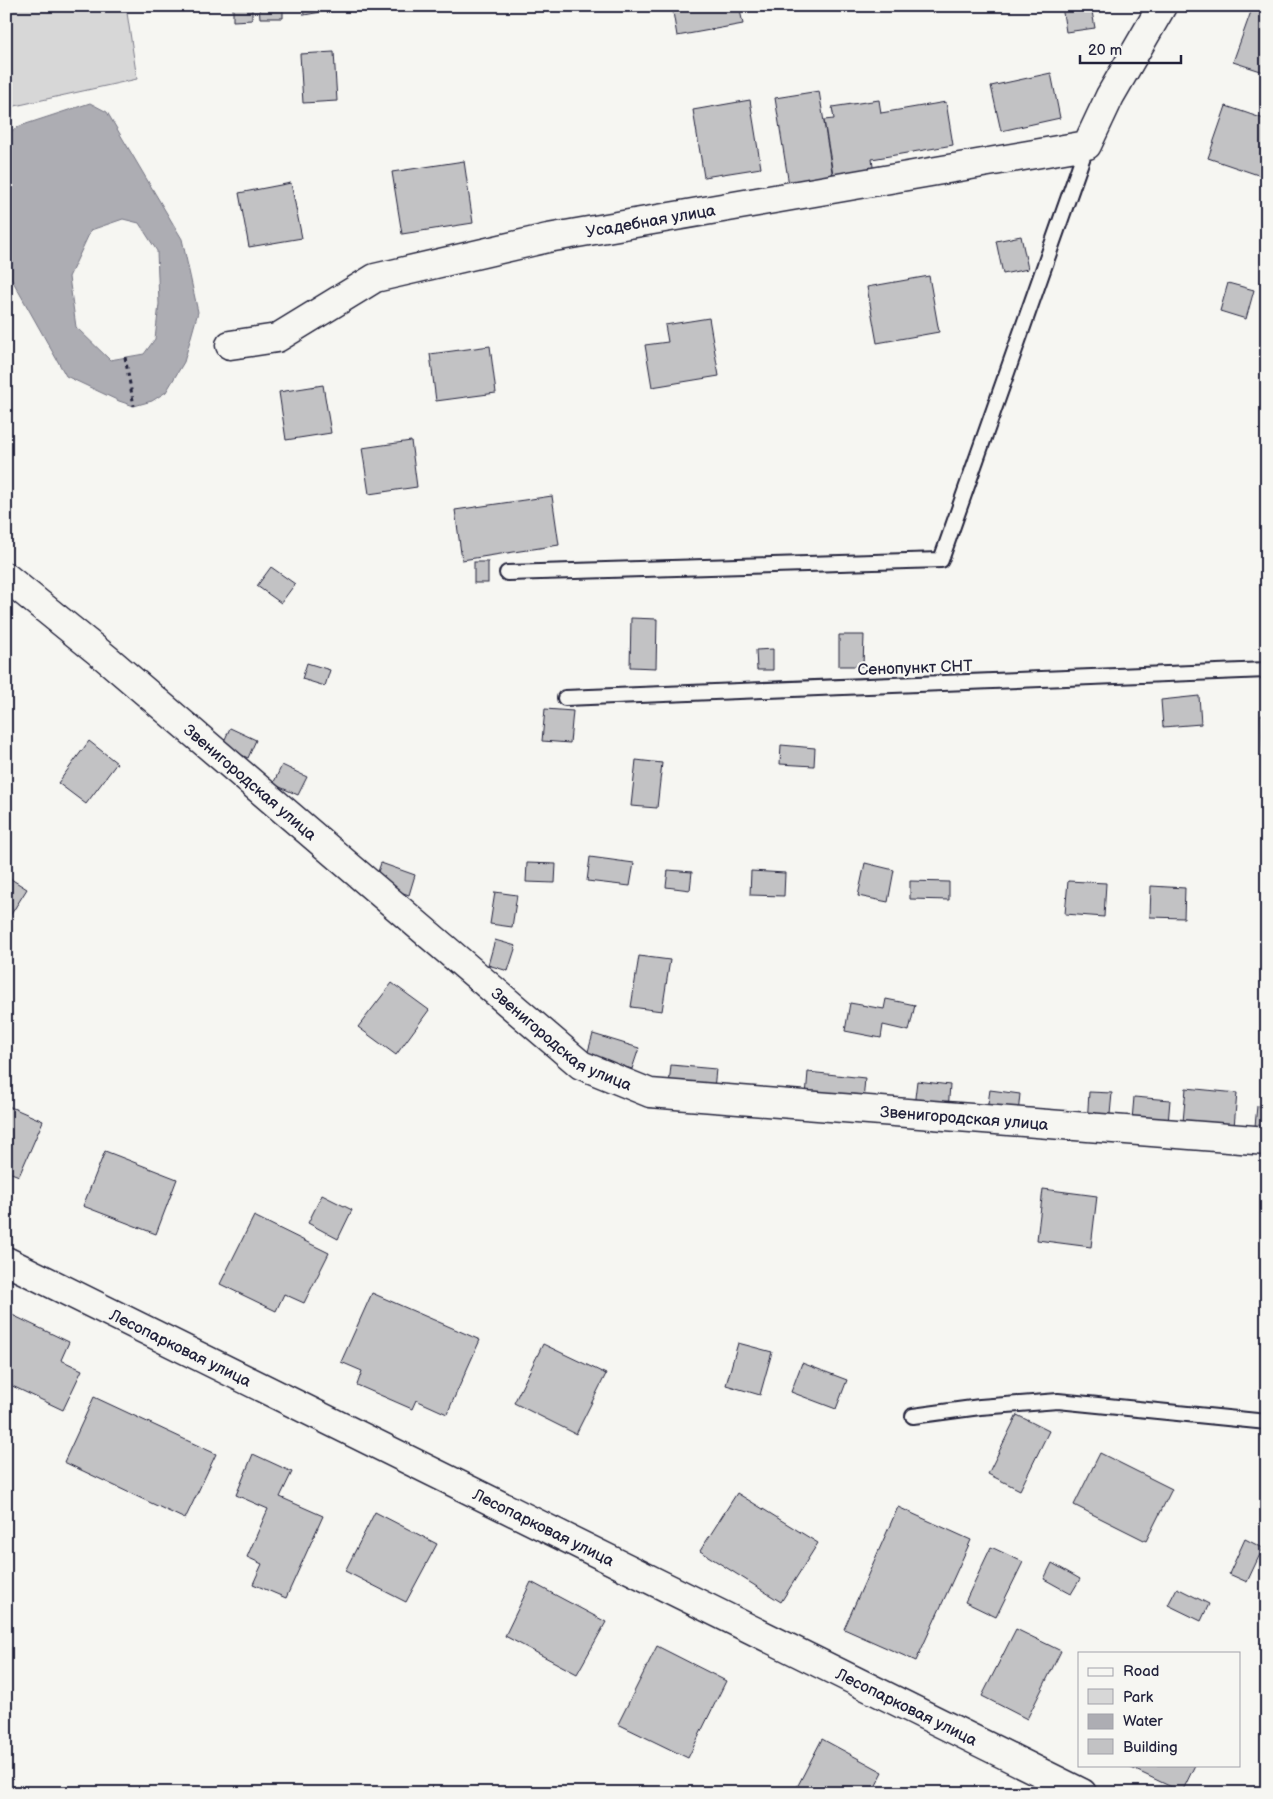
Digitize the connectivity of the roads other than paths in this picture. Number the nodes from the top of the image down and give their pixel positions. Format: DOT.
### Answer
graph roads {
  1 [pos="1162,6"];
  2 [pos="1087,145"];
  3 [pos="230,345"];
  4 [pos="508,572"];
  5 [pos="6,577"];
  6 [pos="1267,670"];
  7 [pos="566,698"];
  8 [pos="1267,1141"];
  9 [pos="6,1261"];
  10 [pos="914,1416"];
  11 [pos="1267,1422"];
  12 [pos="1082,1793"];
  1 -- 2 [label="street"];
  2 -- 3 [label="street, Усадебная улица"];
  2 -- 4 [label="lane"];
  5 -- 8 [label="street, Звенигородская улица"];
  6 -- 7 [label="lane, Сенопункт СНТ"];
  9 -- 12 [label="street, Лесопарковая улица"];
  10 -- 11 [label="lane"];
}
